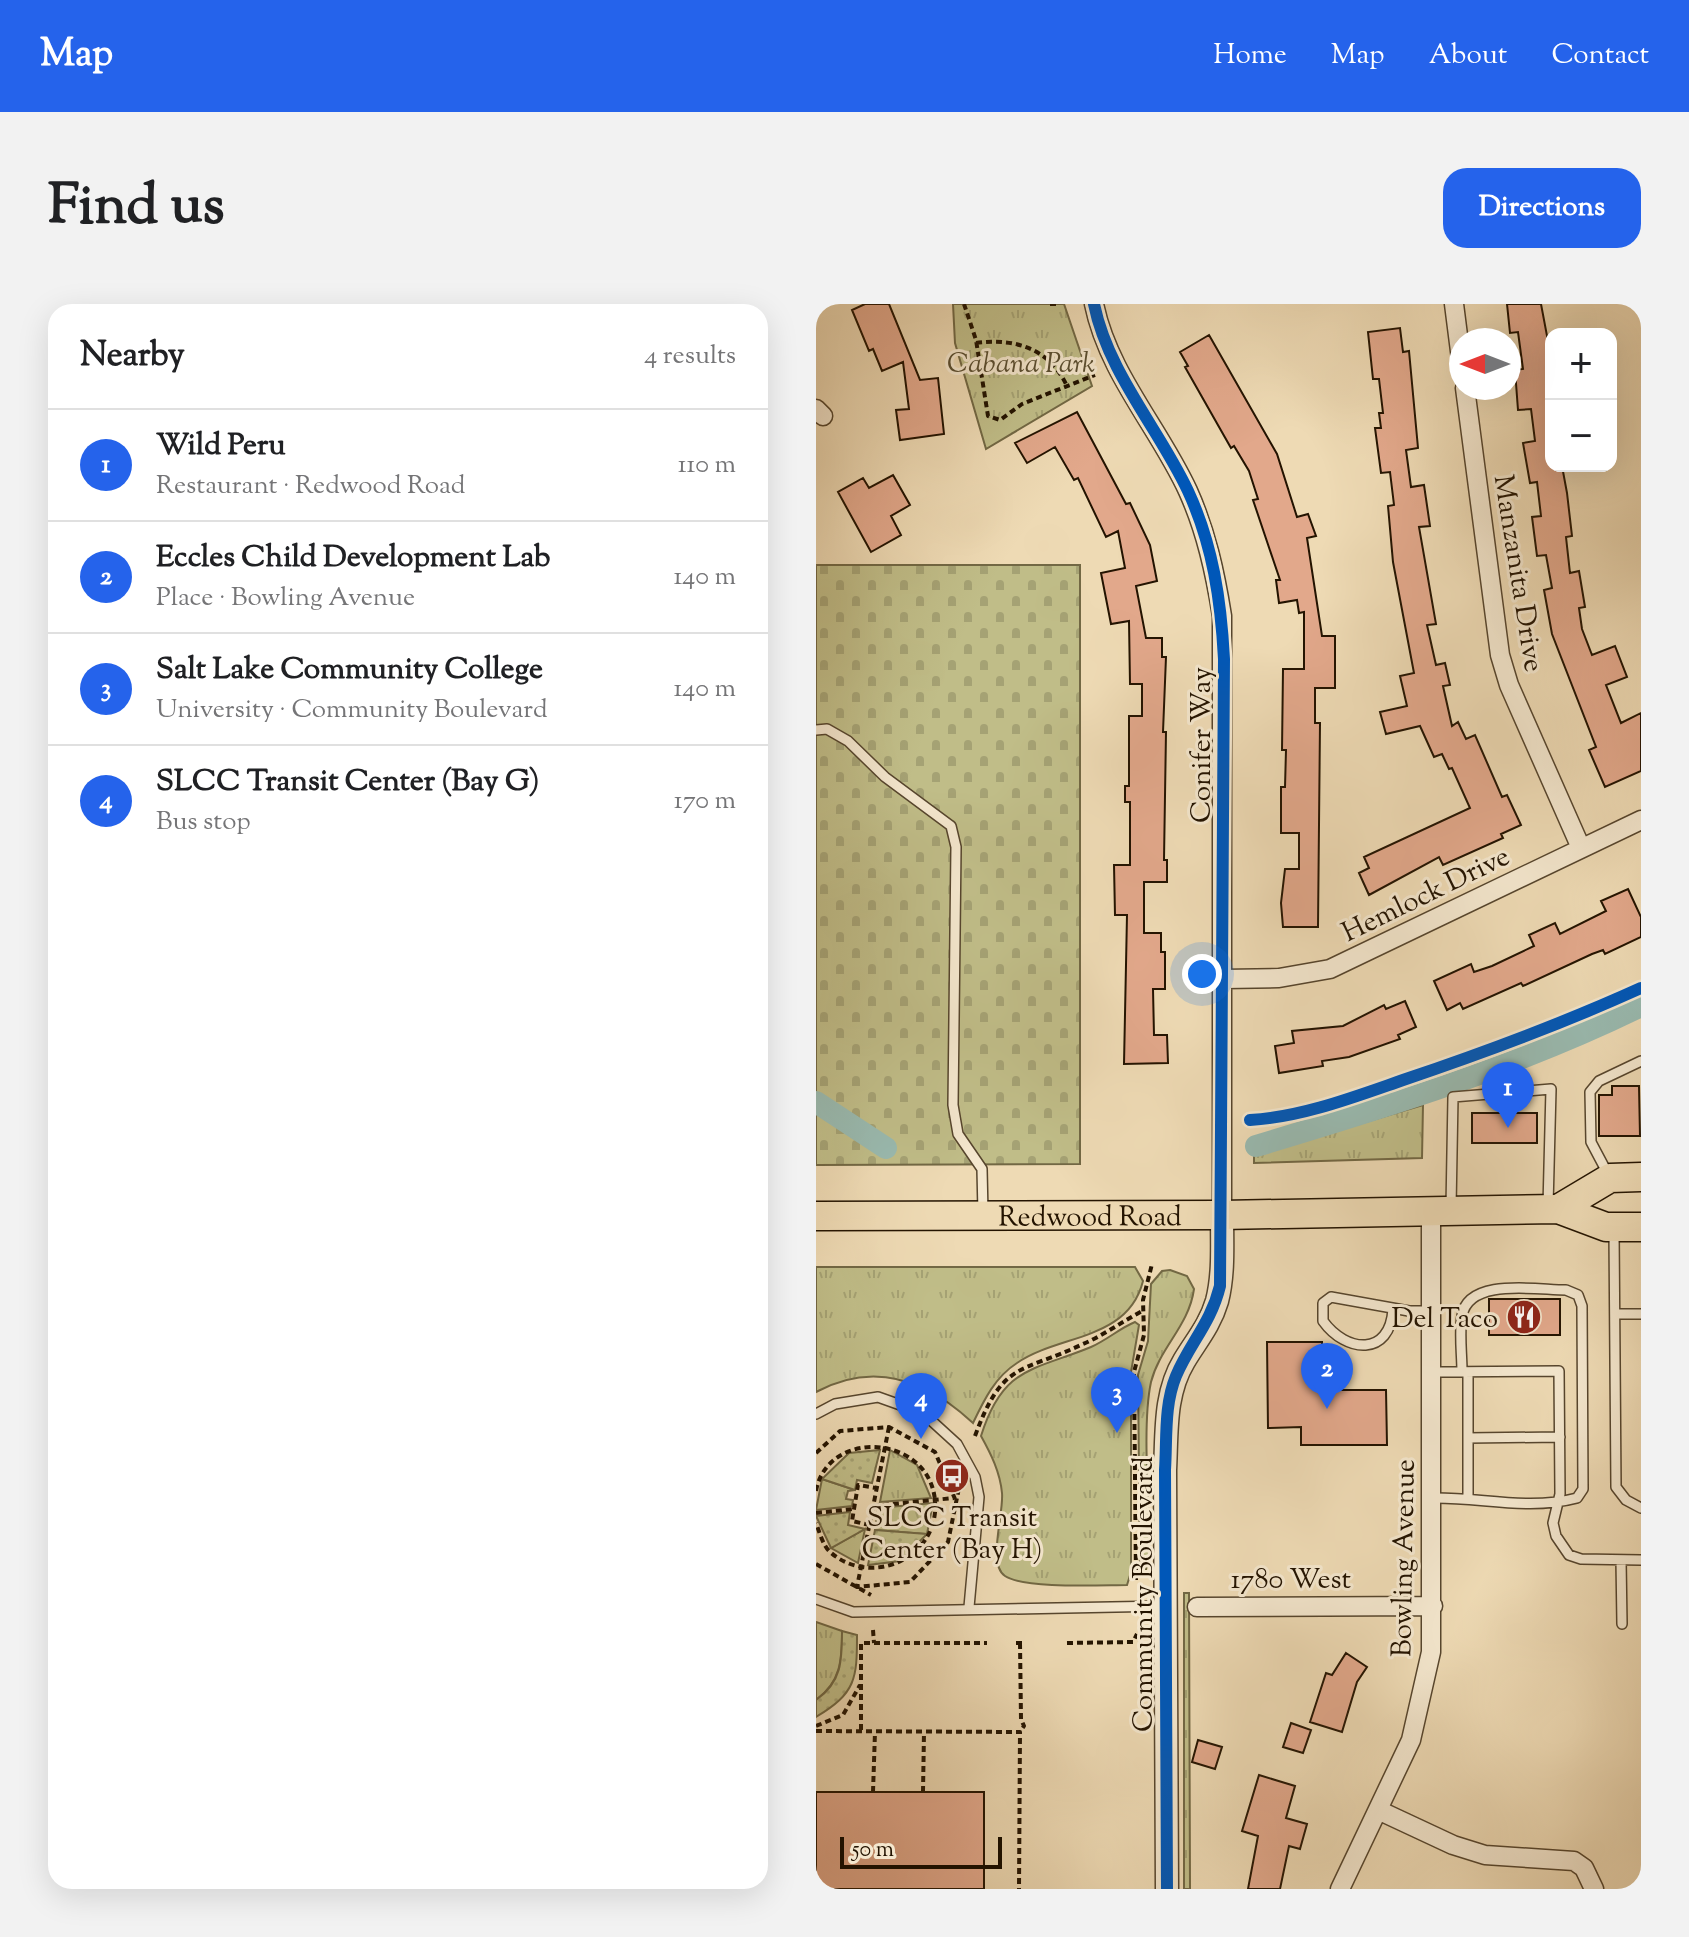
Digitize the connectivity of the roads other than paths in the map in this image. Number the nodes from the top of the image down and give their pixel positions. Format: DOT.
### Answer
graph roads {
  1 [pos="1094,304"];
  2 [pos="1454,304"];
  3 [pos="1457,328"];
  4 [pos="1467,400"];
  5 [pos="816,730"];
  6 [pos="1641,820"];
  7 [pos="1581,848"];
  8 [pos="1224,979"];
  9 [pos="1641,1061"];
  10 [pos="1641,1177"];
  11 [pos="1610,1178"];
  12 [pos="1553,1209"];
  13 [pos="1441,1210"];
  14 [pos="1222,1215"];
  15 [pos="816,1216"];
  16 [pos="983,1216"];
  17 [pos="1628,1227"];
  18 [pos="1393,1309"];
  19 [pos="1431,1311"];
  20 [pos="1615,1314"];
  21 [pos="1641,1314"];
  22 [pos="1431,1372"];
  23 [pos="1465,1372"];
  24 [pos="816,1414"];
  25 [pos="1560,1437"];
  26 [pos="1468,1438"];
  27 [pos="1432,1498"];
  28 [pos="1468,1498"];
  29 [pos="1557,1504"];
  30 [pos="1641,1508"];
  31 [pos="1621,1560"];
  32 [pos="1641,1560"];
  33 [pos="816,1599"];
  34 [pos="1166,1606"];
  35 [pos="1433,1606"];
  36 [pos="969,1607"];
  37 [pos="1197,1607"];
  38 [pos="1622,1624"];
  39 [pos="1378,1810"];
  40 [pos="1167,1889"];
  41 [pos="1340,1889"];
  42 [pos="1594,1889"];
  1 -- 8 [label="street, Conifer Way"];
  2 -- 3 [label="street"];
  4 -- 7 [label="street, Manzanita Drive"];
  5 -- 16 [label="lane"];
  6 -- 7 [label="street, Hemlock Drive"];
  7 -- 8 [label="street, Hemlock Drive"];
  8 -- 14 [label="street, Conifer Way"];
  9 -- 11 [label="lane"];
  10 -- 11 [label="main road"];
  11 -- 12 [label="main road"];
  12 -- 13 [label="main road, Redwood Road"];
  12 -- 13 [label="lane"];
  12 -- 17 [label="main road, Redwood Road"];
  13 -- 14 [label="main road, Redwood Road"];
  13 -- 19 [label="street, Bowling Avenue"];
  14 -- 16 [label="main road, Redwood Road"];
  14 -- 34 [label="street, Community Boulevard"];
  15 -- 16 [label="main road, Redwood Road"];
  17 -- 20 [label="lane"];
  18 -- 18 [label="lane"];
  18 -- 19 [label="lane"];
  19 -- 22 [label="street, Bowling Avenue"];
  20 -- 21 [label="lane"];
  20 -- 30 [label="lane"];
  22 -- 23 [label="lane"];
  22 -- 27 [label="street, Bowling Avenue"];
  23 -- 25 [label="lane"];
  23 -- 26 [label="lane"];
  23 -- 29 [label="lane"];
  24 -- 36 [label="lane"];
  25 -- 26 [label="lane"];
  25 -- 29 [label="lane"];
  26 -- 28 [label="lane"];
  27 -- 28 [label="lane"];
  27 -- 35 [label="street, Bowling Avenue"];
  28 -- 29 [label="lane"];
  29 -- 31 [label="lane"];
  31 -- 32 [label="lane"];
  31 -- 38 [label="lane"];
  33 -- 36 [label="lane"];
  34 -- 36 [label="lane"];
  34 -- 40 [label="street, Community Boulevard"];
  35 -- 37 [label="street, 1780 West"];
  35 -- 39 [label="street, Bowling Avenue"];
  39 -- 41 [label="street, Bowling Avenue"];
  39 -- 42 [label="street"];
}
